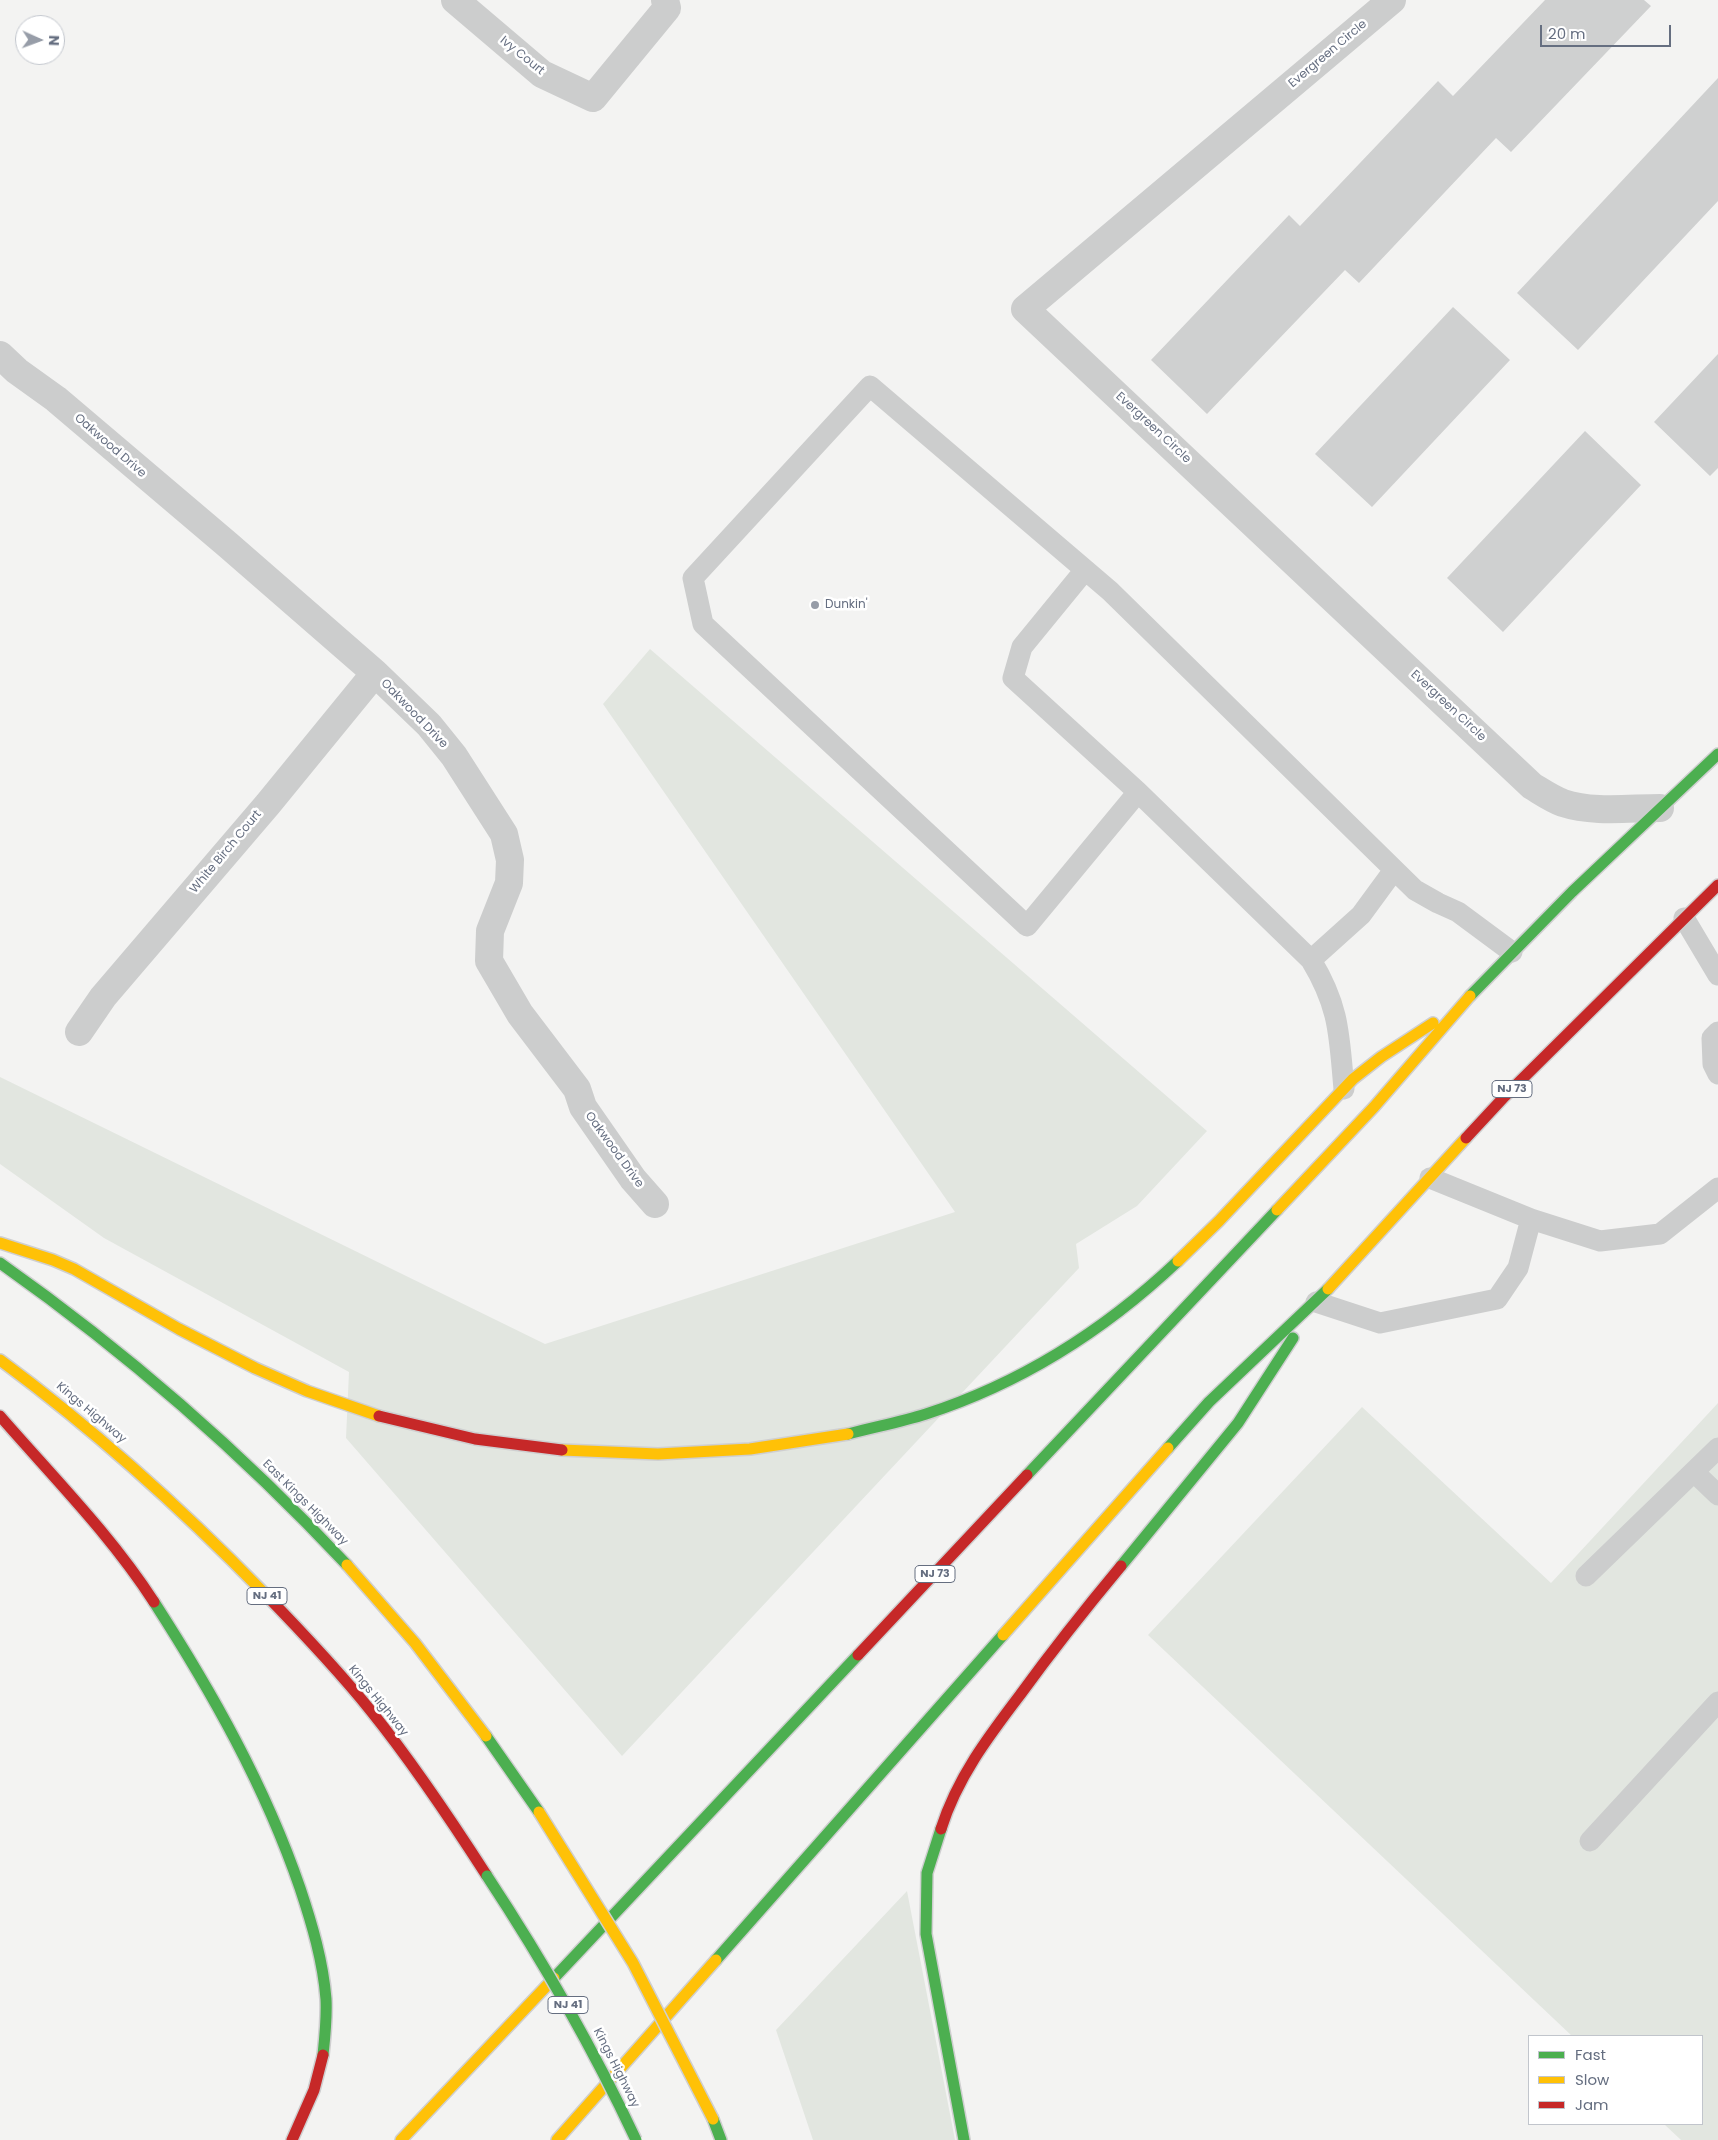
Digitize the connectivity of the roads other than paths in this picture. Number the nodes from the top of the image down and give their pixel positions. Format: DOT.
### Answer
graph roads {
  1 [pos="455,0"];
  2 [pos="664,0"];
  3 [pos="1392,0"];
  4 [pos="1,359"];
  5 [pos="1085,570"];
  6 [pos="375,673"];
  7 [pos="1718,754"];
  8 [pos="1138,792"];
  9 [pos="1660,808"];
  10 [pos="1394,870"];
  11 [pos="1718,886"];
  12 [pos="1684,918"];
  13 [pos="1512,952"];
  14 [pos="1311,960"];
  15 [pos="1718,975"];
  16 [pos="1463,1003"];
  17 [pos="80,1032"];
  18 [pos="1718,1032"];
  19 [pos="1718,1074"];
  20 [pos="1344,1089"];
  21 [pos="1430,1178"];
  22 [pos="1718,1188"];
  23 [pos="655,1204"];
  24 [pos="1531,1219"];
  25 [pos="0,1244"];
  26 [pos="0,1264"];
  27 [pos="1316,1302"];
  28 [pos="0,1360"];
  29 [pos="0,1416"];
  30 [pos="1718,1448"];
  31 [pos="1694,1472"];
  32 [pos="1718,1495"];
  33 [pos="1586,1576"];
  34 [pos="1718,1702"];
  35 [pos="1590,1840"];
  36 [pos="292,2140"];
  37 [pos="401,2140"];
  38 [pos="557,2140"];
  39 [pos="636,2140"];
  40 [pos="721,2140"];
  41 [pos="964,2140"];
  1 -- 2 [label="street, Ivy Court"];
  3 -- 9 [label="street, Evergreen Circle"];
  4 -- 6 [label="street, Oakwood Drive"];
  5 -- 8 [label="lane"];
  5 -- 8 [label="lane"];
  5 -- 10 [label="lane"];
  6 -- 17 [label="street, White Birch Court"];
  6 -- 23 [label="street, Oakwood Drive"];
  7 -- 9 [label="main road, NJ 73"];
  8 -- 14 [label="lane"];
  9 -- 13 [label="main road, NJ 73"];
  10 -- 13 [label="lane"];
  10 -- 14 [label="lane"];
  11 -- 12 [label="main road, NJ 73"];
  12 -- 15 [label="lane"];
  12 -- 21 [label="main road, NJ 73"];
  13 -- 16 [label="main road, NJ 73"];
  14 -- 20 [label="lane"];
  16 -- 20 [label="main road"];
  16 -- 37 [label="main road, NJ 73"];
  18 -- 19 [label="lane"];
  20 -- 25 [label="main road"];
  21 -- 24 [label="lane"];
  21 -- 27 [label="main road, NJ 73"];
  22 -- 24 [label="lane"];
  24 -- 27 [label="lane"];
  26 -- 40 [label="main road, East Kings Highway, bridge"];
  27 -- 38 [label="main road, NJ 73"];
  27 -- 41 [label="main road"];
  28 -- 39 [label="main road, Kings Highway / NJ 41, bridge"];
  29 -- 36 [label="main road"];
  30 -- 31 [label="lane"];
  31 -- 32 [label="lane"];
  31 -- 33 [label="lane"];
  34 -- 35 [label="lane"];
}
